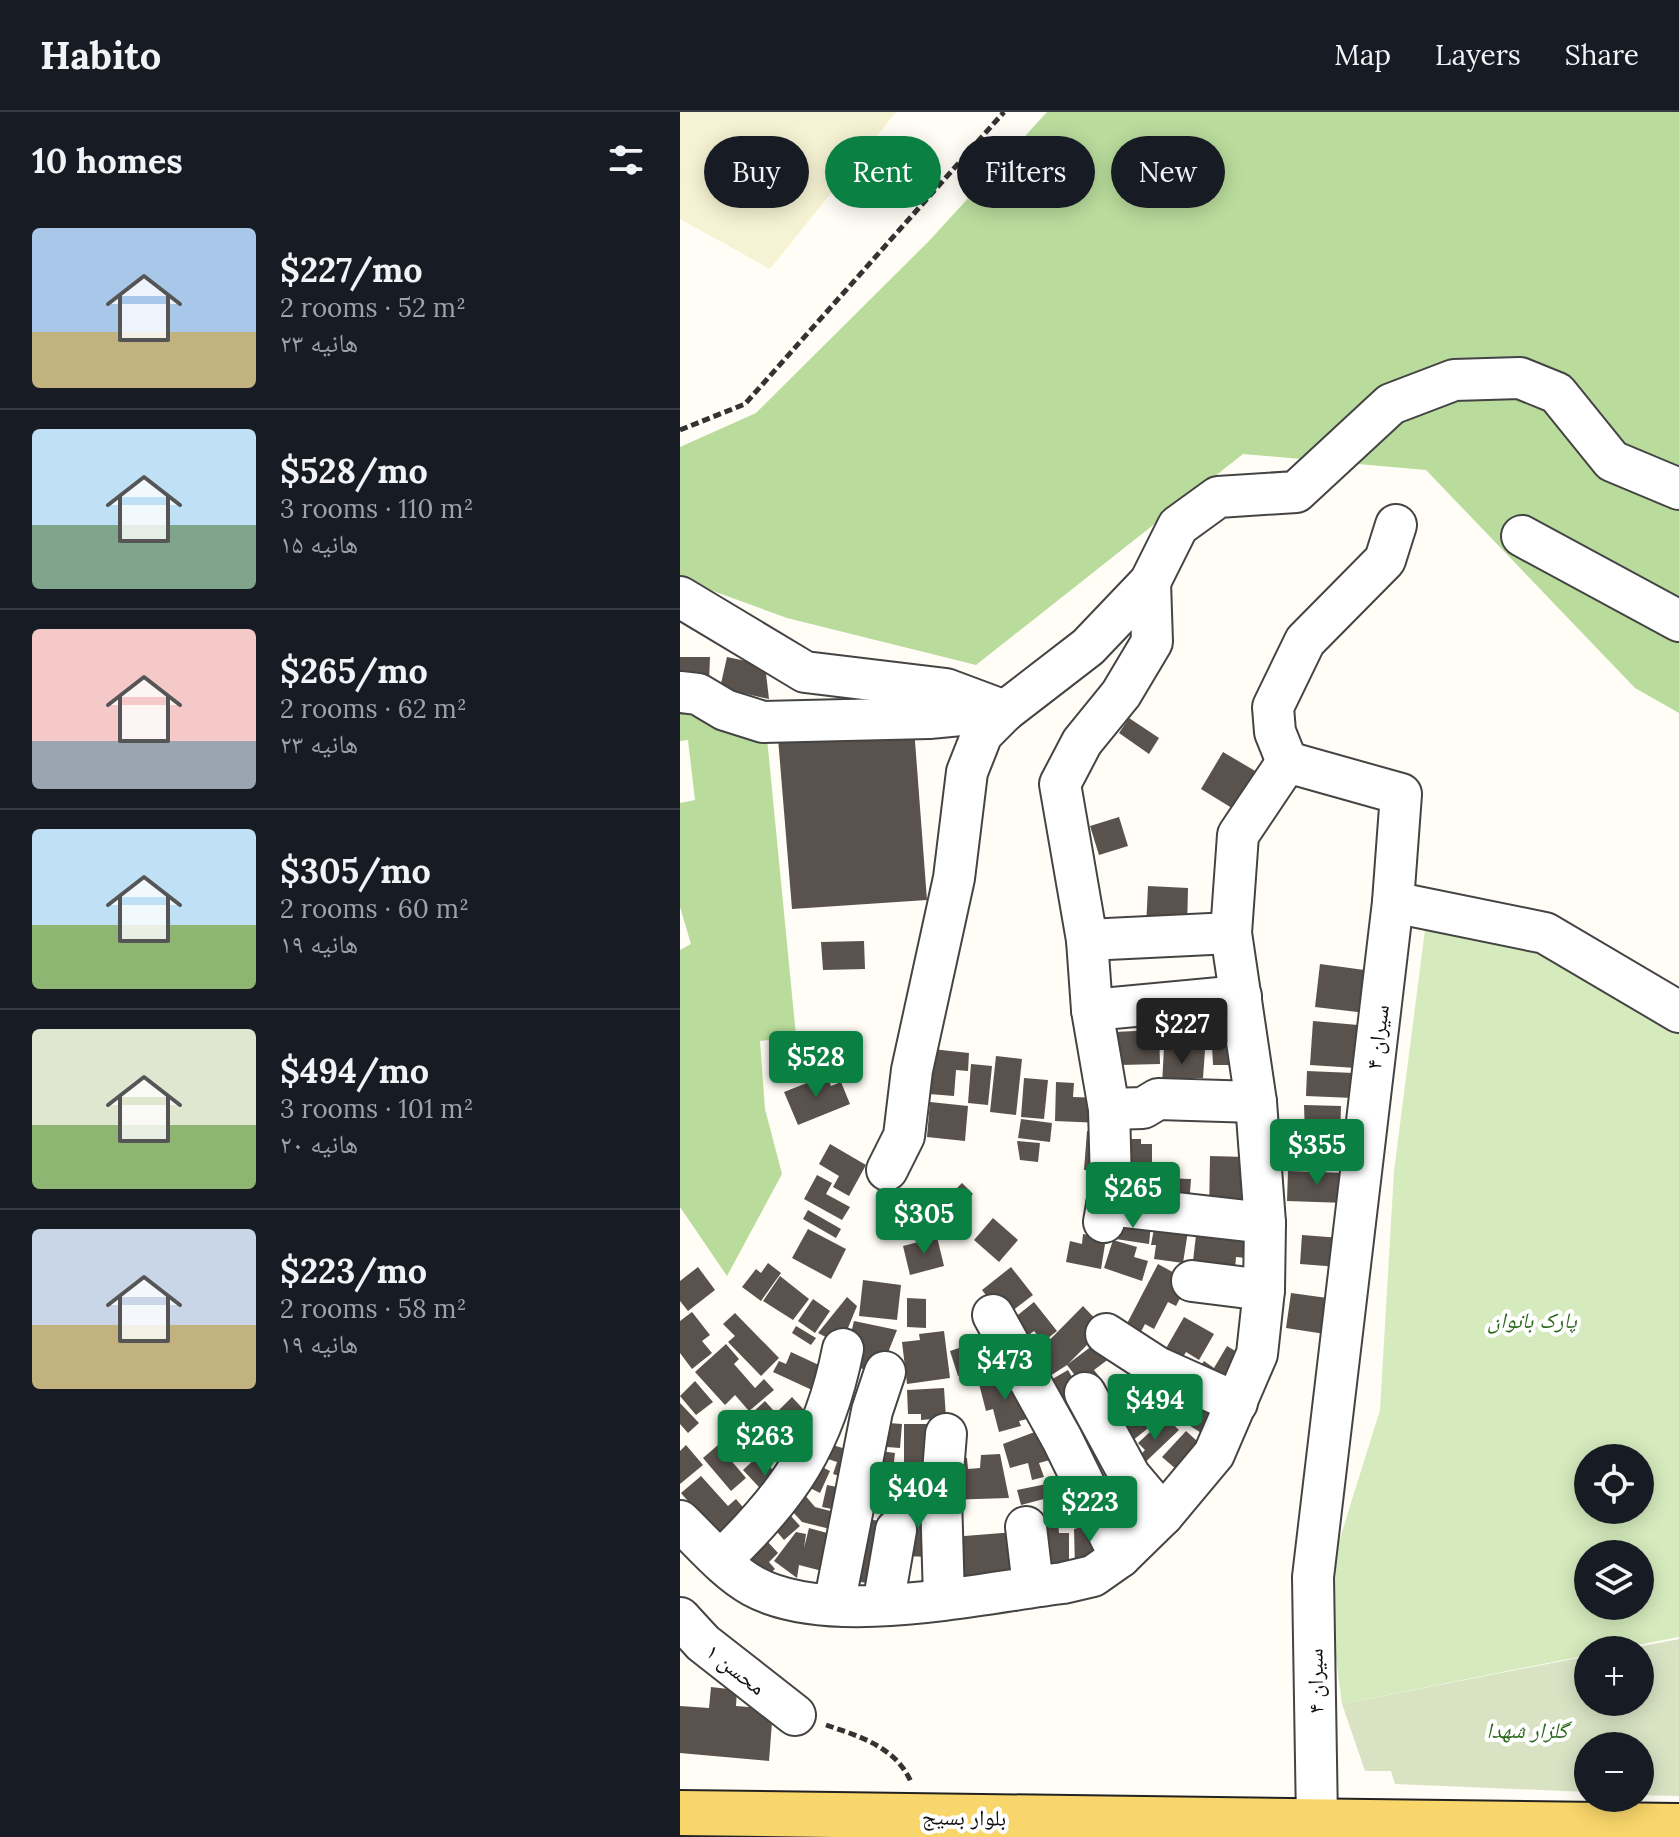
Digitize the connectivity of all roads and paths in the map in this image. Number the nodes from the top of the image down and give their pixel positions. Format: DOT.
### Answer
graph roads {
  1 [pos="1004,112"];
  2 [pos="680,430"];
  3 [pos="1679,489"];
  4 [pos="1396,525"];
  5 [pos="1522,536"];
  6 [pos="1150,582"];
  7 [pos="680,597"];
  8 [pos="1679,621"];
  9 [pos="680,692"];
  10 [pos="1005,711"];
  11 [pos="1287,762"];
  12 [pos="1393,902"];
  13 [pos="1231,933"];
  14 [pos="1087,940"];
  15 [pos="1241,996"];
  16 [pos="1092,1010"];
  17 [pos="1679,1012"];
  18 [pos="1256,1102"];
  19 [pos="1109,1109"];
  20 [pos="887,1170"];
  21 [pos="1265,1223"];
  22 [pos="1192,1281"];
  23 [pos="1264,1290"];
  24 [pos="993,1315"];
  25 [pos="1106,1334"];
  26 [pos="843,1349"];
  27 [pos="885,1372"];
  28 [pos="1085,1393"];
  29 [pos="1237,1403"];
  30 [pos="946,1434"];
  31 [pos="1163,1515"];
  32 [pos="680,1521"];
  33 [pos="1026,1527"];
  34 [pos="896,1530"];
  35 [pos="1120,1557"];
  36 [pos="721,1560"];
  37 [pos="1033,1586"];
  38 [pos="944,1598"];
  39 [pos="834,1605"];
  40 [pos="883,1605"];
  41 [pos="680,1618"];
  42 [pos="795,1715"];
  43 [pos="680,1813"];
  44 [pos="1317,1821"];
  45 [pos="925,1826"];
  46 [pos="1679,1826"];
  1 -- 2 [label="path"];
  3 -- 6 [label="street"];
  4 -- 11 [label="street"];
  5 -- 8 [label="street"];
  6 -- 10 [label="street"];
  6 -- 14 [label="street"];
  7 -- 10 [label="street"];
  9 -- 10 [label="street"];
  10 -- 20 [label="street"];
  11 -- 12 [label="street, سیران ۴"];
  11 -- 13 [label="street"];
  12 -- 17 [label="street"];
  12 -- 44 [label="street, سیران ۴"];
  13 -- 14 [label="street"];
  13 -- 15 [label="street"];
  14 -- 16 [label="street"];
  15 -- 16 [label="street"];
  15 -- 18 [label="street"];
  16 -- 19 [label="street"];
  18 -- 19 [label="street"];
  18 -- 21 [label="street"];
  19 -- 21 [label="street"];
  21 -- 23 [label="street"];
  22 -- 23 [label="street"];
  23 -- 29 [label="street"];
  24 -- 35 [label="street"];
  25 -- 29 [label="street"];
  26 -- 36 [label="street"];
  27 -- 39 [label="street"];
  28 -- 31 [label="street"];
  29 -- 31 [label="street"];
  30 -- 38 [label="street"];
  31 -- 35 [label="street"];
  32 -- 36 [label="street"];
  33 -- 37 [label="street"];
  34 -- 40 [label="street"];
  35 -- 37 [label="street"];
  36 -- 39 [label="street"];
  37 -- 38 [label="street"];
  38 -- 40 [label="street"];
  39 -- 40 [label="street"];
  41 -- 42 [label="street, محسن ۱"];
  42 -- 45 [label="path"];
  43 -- 45 [label="main road, بلوار بسیج"];
  44 -- 45 [label="main road, بلوار بسیج"];
  44 -- 46 [label="main road, بلوار بسیج"];
}
